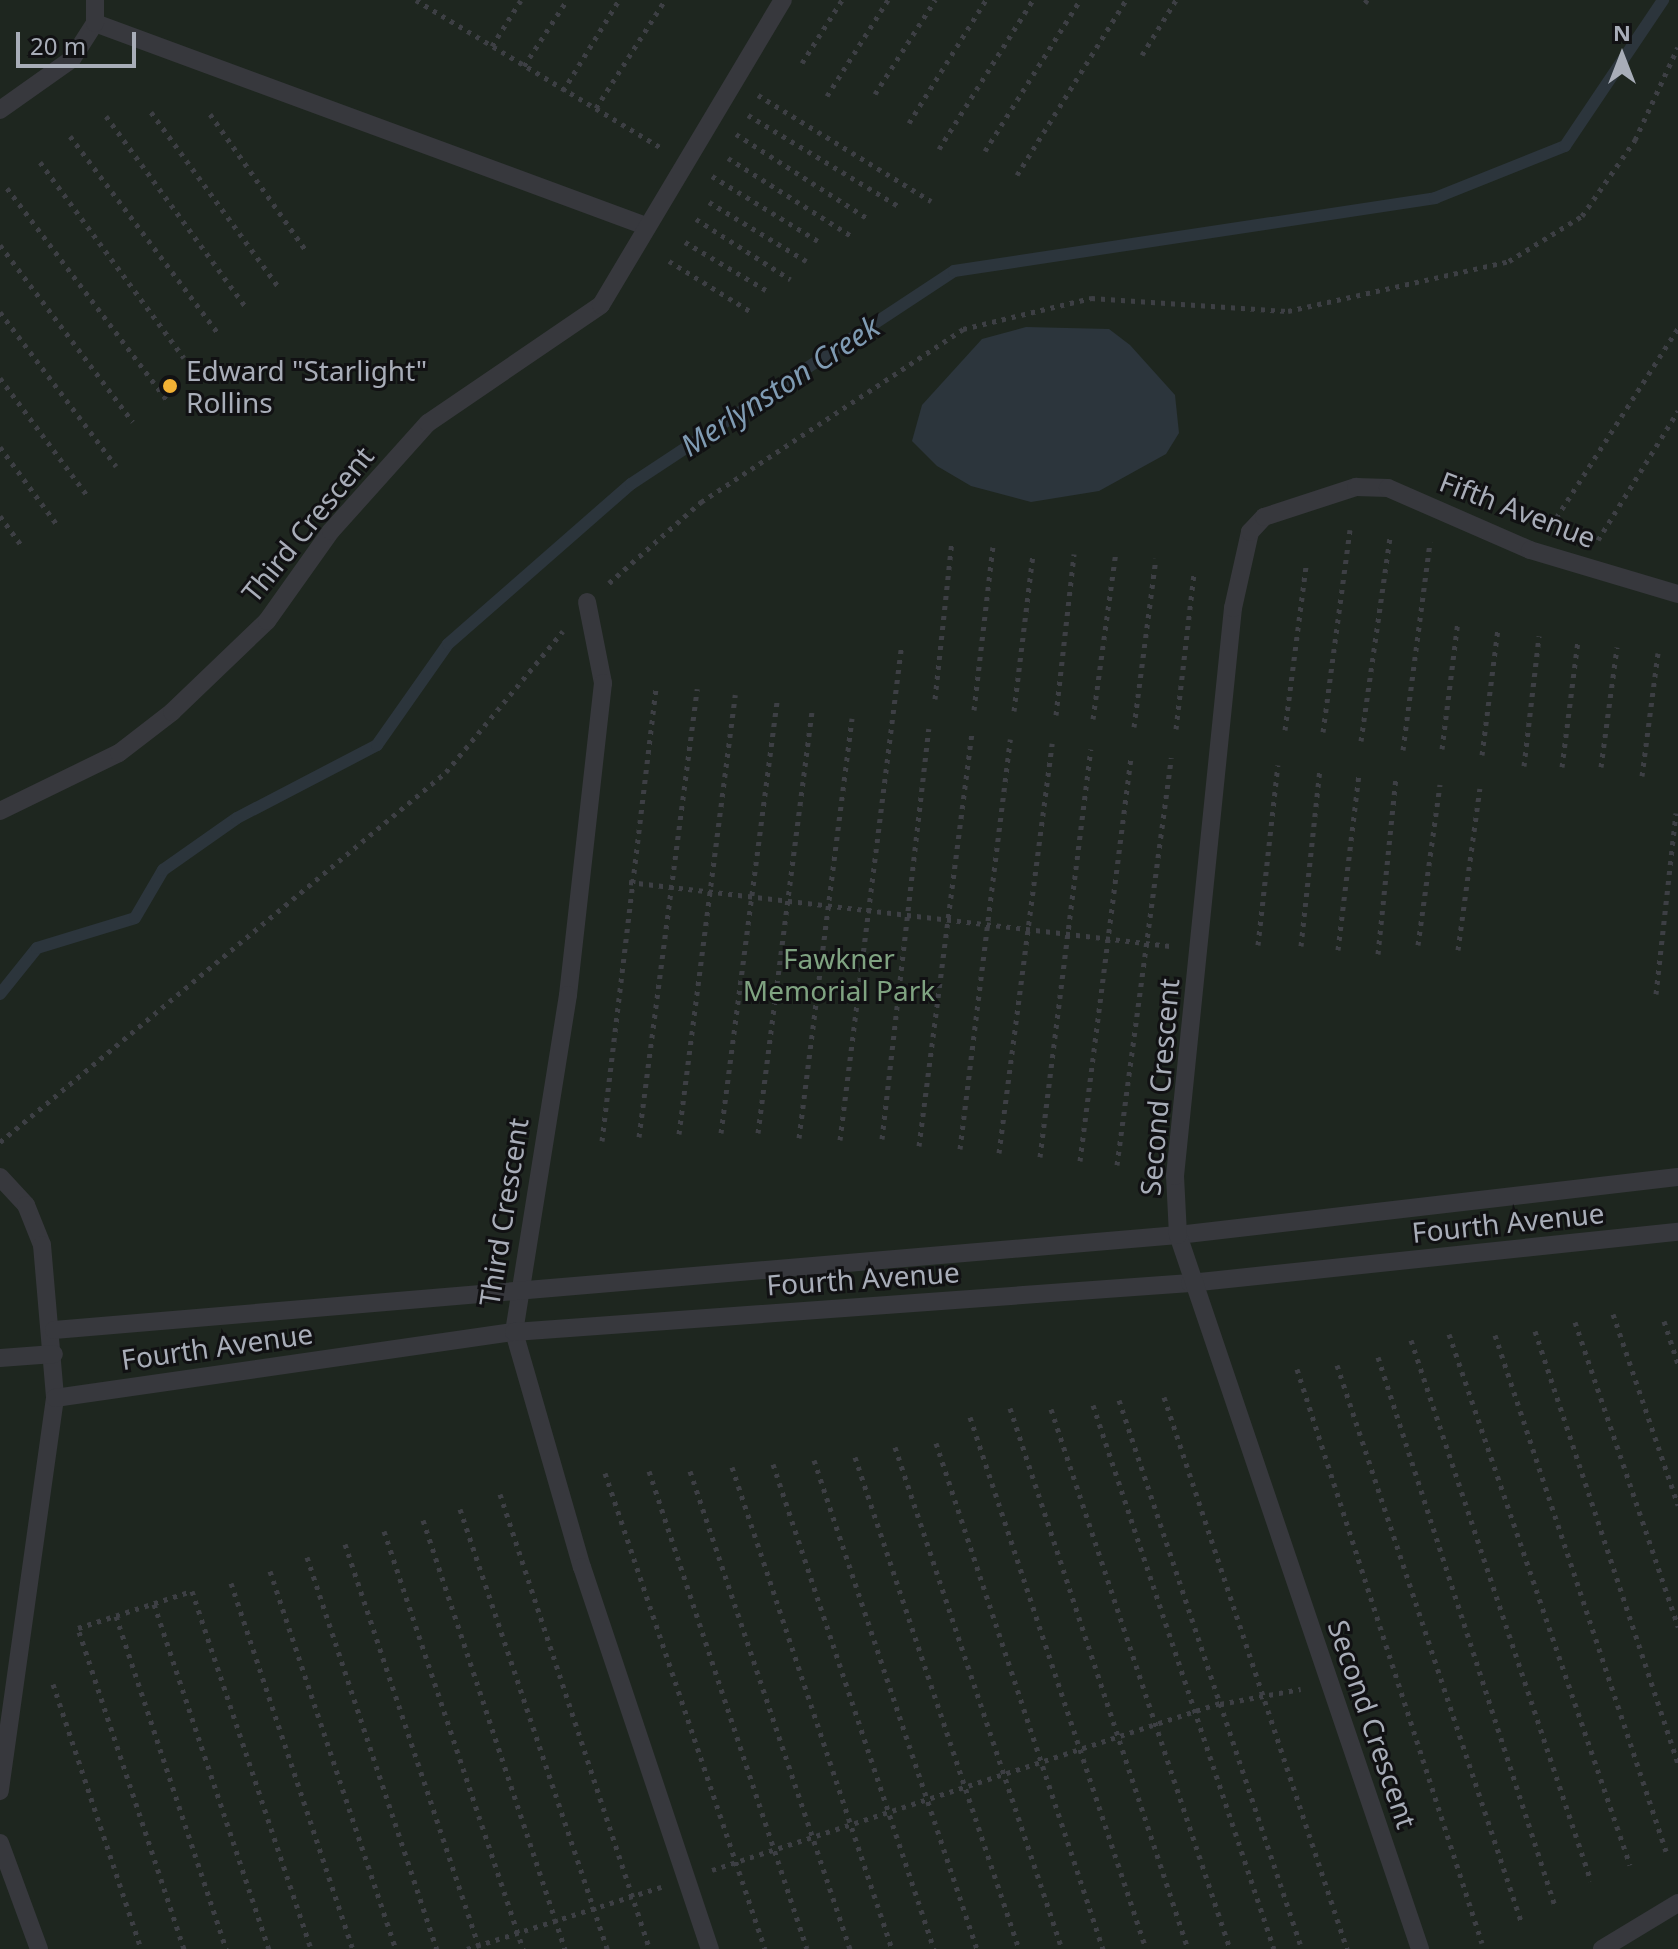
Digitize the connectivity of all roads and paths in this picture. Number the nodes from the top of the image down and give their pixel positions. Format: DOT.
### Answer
graph roads {
  1 [pos="95,0"];
  2 [pos="416,0"];
  3 [pos="521,0"];
  4 [pos="567,0"];
  5 [pos="619,0"];
  6 [pos="665,0"];
  7 [pos="783,0"];
  8 [pos="842,0"];
  9 [pos="888,0"];
  10 [pos="935,0"];
  11 [pos="986,0"];
  12 [pos="1033,0"];
  13 [pos="1080,0"];
  14 [pos="1126,0"];
  15 [pos="1176,0"];
  16 [pos="426,3"];
  17 [pos="95,23"];
  18 [pos="492,47"];
  19 [pos="1678,47"];
  20 [pos="1142,55"];
  21 [pos="802,63"];
  22 [pos="524,66"];
  23 [pos="744,86"];
  24 [pos="563,91"];
  25 [pos="875,94"];
  26 [pos="827,96"];
  27 [pos="596,108"];
  28 [pos="0,110"];
  29 [pos="151,112"];
  30 [pos="744,113"];
  31 [pos="210,114"];
  32 [pos="106,116"];
  33 [pos="909,123"];
  34 [pos="736,134"];
  35 [pos="70,136"];
  36 [pos="939,149"];
  37 [pos="985,151"];
  38 [pos="728,158"];
  39 [pos="683,160"];
  40 [pos="40,162"];
  41 [pos="1017,175"];
  42 [pos="7,188"];
  43 [pos="931,201"];
  44 [pos="709,202"];
  45 [pos="898,206"];
  46 [pos="696,219"];
  47 [pos="870,220"];
  48 [pos="643,225"];
  49 [pos="853,237"];
  50 [pos="818,241"];
  51 [pos="685,242"];
  52 [pos="0,245"];
  53 [pos="307,252"];
  54 [pos="669,261"];
  55 [pos="806,261"];
  56 [pos="790,279"];
  57 [pos="280,289"];
  58 [pos="766,290"];
  59 [pos="247,309"];
  60 [pos="0,312"];
  61 [pos="753,313"];
  62 [pos="1678,328"];
  63 [pos="218,333"];
  64 [pos="184,358"];
  65 [pos="0,378"];
  66 [pos="169,403"];
  67 [pos="1678,411"];
  68 [pos="133,422"];
  69 [pos="0,447"];
  70 [pos="116,466"];
  71 [pos="1337,491"];
  72 [pos="89,498"];
  73 [pos="0,516"];
  74 [pos="58,526"];
  75 [pos="1550,527"];
  76 [pos="1350,530"];
  77 [pos="1390,537"];
  78 [pos="952,541"];
  79 [pos="1430,542"];
  80 [pos="993,547"];
  81 [pos="23,548"];
  82 [pos="1116,552"];
  83 [pos="1033,553"];
  84 [pos="1074,554"];
  85 [pos="1590,554"];
  86 [pos="1156,558"];
  87 [pos="1306,566"];
  88 [pos="1194,574"];
  89 [pos="1678,594"];
  90 [pos="587,602"];
  91 [pos="1458,621"];
  92 [pos="1498,628"];
  93 [pos="1539,636"];
  94 [pos="1578,641"];
  95 [pos="1617,647"];
  96 [pos="901,649"];
  97 [pos="1658,653"];
  98 [pos="656,687"];
  99 [pos="697,689"];
  100 [pos="735,695"];
  101 [pos="935,699"];
  102 [pos="777,702"];
  103 [pos="974,710"];
  104 [pos="1014,711"];
  105 [pos="812,712"];
  106 [pos="1056,715"];
  107 [pos="852,718"];
  108 [pos="1093,719"];
  109 [pos="1134,727"];
  110 [pos="929,729"];
  111 [pos="1176,729"];
  112 [pos="1285,730"];
  113 [pos="1323,732"];
  114 [pos="972,734"];
  115 [pos="1010,739"];
  116 [pos="1361,741"];
  117 [pos="1052,743"];
  118 [pos="1091,749"];
  119 [pos="1442,749"];
  120 [pos="1403,750"];
  121 [pos="1131,755"];
  122 [pos="1482,755"];
  123 [pos="1171,758"];
  124 [pos="1278,765"];
  125 [pos="1524,766"];
  126 [pos="1562,767"];
  127 [pos="1601,767"];
  128 [pos="1320,769"];
  129 [pos="1359,774"];
  130 [pos="1642,776"];
  131 [pos="1396,778"];
  132 [pos="1440,785"];
  133 [pos="1480,788"];
  134 [pos="0,811"];
  135 [pos="1676,813"];
  136 [pos="629,882"];
  137 [pos="671,886"];
  138 [pos="712,891"];
  139 [pos="750,896"];
  140 [pos="788,900"];
  141 [pos="826,905"];
  142 [pos="868,910"];
  143 [pos="908,915"];
  144 [pos="949,920"];
  145 [pos="990,924"];
  146 [pos="1026,929"];
  147 [pos="1068,934"];
  148 [pos="1109,939"];
  149 [pos="1148,943"];
  150 [pos="1258,945"];
  151 [pos="1418,945"];
  152 [pos="1301,946"];
  153 [pos="1199,950"];
  154 [pos="1338,950"];
  155 [pos="1458,950"];
  156 [pos="1378,954"];
  157 [pos="1656,994"];
  158 [pos="721,1133"];
  159 [pos="758,1133"];
  160 [pos="679,1134"];
  161 [pos="639,1137"];
  162 [pos="799,1138"];
  163 [pos="882,1139"];
  164 [pos="840,1140"];
  165 [pos="602,1141"];
  166 [pos="0,1142"];
  167 [pos="919,1146"];
  168 [pos="960,1149"];
  169 [pos="999,1153"];
  170 [pos="1040,1157"];
  171 [pos="1080,1161"];
  172 [pos="1117,1165"];
  173 [pos="0,1177"];
  174 [pos="1678,1177"];
  175 [pos="1678,1232"];
  176 [pos="1178,1235"];
  177 [pos="1190,1283"];
  178 [pos="516,1290"];
  179 [pos="1613,1314"];
  180 [pos="1664,1321"];
  181 [pos="1575,1322"];
  182 [pos="54,1330"];
  183 [pos="1535,1331"];
  184 [pos="514,1332"];
  185 [pos="1449,1334"];
  186 [pos="1495,1335"];
  187 [pos="1411,1340"];
  188 [pos="54,1354"];
  189 [pos="1378,1357"];
  190 [pos="0,1358"];
  191 [pos="1678,1364"];
  192 [pos="1337,1365"];
  193 [pos="1297,1369"];
  194 [pos="1164,1397"];
  195 [pos="55,1398"];
  196 [pos="1119,1400"];
  197 [pos="1093,1405"];
  198 [pos="1010,1408"];
  199 [pos="1051,1409"];
  200 [pos="970,1417"];
  201 [pos="936,1443"];
  202 [pos="895,1447"];
  203 [pos="855,1457"];
  204 [pos="814,1460"];
  205 [pos="773,1464"];
  206 [pos="732,1467"];
  207 [pos="649,1471"];
  208 [pos="690,1471"];
  209 [pos="605,1473"];
  210 [pos="500,1494"];
  211 [pos="1678,1505"];
  212 [pos="460,1509"];
  213 [pos="423,1520"];
  214 [pos="384,1531"];
  215 [pos="345,1544"];
  216 [pos="307,1557"];
  217 [pos="270,1571"];
  218 [pos="231,1583"];
  219 [pos="154,1604"];
  220 [pos="116,1616"];
  221 [pos="1678,1627"];
  222 [pos="53,1684"];
  223 [pos="1331,1686"];
  224 [pos="1261,1692"];
  225 [pos="1220,1704"];
  226 [pos="1195,1711"];
  227 [pos="1156,1724"];
  228 [pos="1118,1736"];
  229 [pos="1080,1749"];
  230 [pos="1042,1762"];
  231 [pos="1678,1764"];
  232 [pos="1003,1774"];
  233 [pos="965,1787"];
  234 [pos="0,1791"];
  235 [pos="927,1799"];
  236 [pos="889,1812"];
  237 [pos="851,1825"];
  238 [pos="813,1837"];
  239 [pos="0,1843"];
  240 [pos="775,1850"];
  241 [pos="1666,1851"];
  242 [pos="736,1863"];
  243 [pos="1630,1865"];
  244 [pos="687,1879"];
  245 [pos="1591,1881"];
  246 [pos="632,1896"];
  247 [pos="1678,1903"];
  248 [pos="1555,1906"];
  249 [pos="593,1909"];
  250 [pos="556,1921"];
  251 [pos="1522,1924"];
  252 [pos="518,1933"];
  253 [pos="1482,1943"];
  254 [pos="480,1947"];
  255 [pos="39,1949"];
  256 [pos="141,1949"];
  257 [pos="184,1949"];
  258 [pos="226,1949"];
  259 [pos="269,1949"];
  260 [pos="311,1949"];
  261 [pos="353,1949"];
  262 [pos="396,1949"];
  263 [pos="437,1949"];
  264 [pos="467,1949"];
  265 [pos="523,1949"];
  266 [pos="565,1949"];
  267 [pos="607,1949"];
  268 [pos="650,1949"];
  269 [pos="710,1949"];
  270 [pos="765,1949"];
  271 [pos="807,1949"];
  272 [pos="850,1949"];
  273 [pos="892,1949"];
  274 [pos="934,1949"];
  275 [pos="977,1949"];
  276 [pos="1019,1949"];
  277 [pos="1062,1949"];
  278 [pos="1103,1949"];
  279 [pos="1146,1949"];
  280 [pos="1188,1949"];
  281 [pos="1230,1949"];
  282 [pos="1274,1949"];
  283 [pos="1302,1949"];
  284 [pos="1347,1949"];
  285 [pos="1420,1949"];
  286 [pos="1602,1949"];
  1 -- 17 [label="lane"];
  2 -- 16 [label="path"];
  3 -- 18 [label="path"];
  4 -- 22 [label="path"];
  5 -- 24 [label="path"];
  6 -- 27 [label="path"];
  7 -- 39 [label="lane, Third Crescent"];
  8 -- 21 [label="path"];
  9 -- 26 [label="path"];
  10 -- 25 [label="path"];
  11 -- 33 [label="path"];
  12 -- 36 [label="path"];
  13 -- 37 [label="path"];
  14 -- 41 [label="path"];
  15 -- 20 [label="path"];
  16 -- 18 [label="path"];
  17 -- 28 [label="lane"];
  17 -- 48 [label="lane"];
  18 -- 22 [label="path"];
  19 -- 90 [label="path"];
  22 -- 24 [label="path"];
  23 -- 43 [label="path"];
  24 -- 27 [label="path"];
  27 -- 39 [label="path"];
  29 -- 57 [label="path"];
  30 -- 45 [label="path"];
  31 -- 53 [label="path"];
  32 -- 59 [label="path"];
  34 -- 47 [label="path"];
  35 -- 63 [label="path"];
  38 -- 49 [label="path"];
  39 -- 48 [label="lane, Third Crescent"];
  39 -- 50 [label="path"];
  40 -- 64 [label="path"];
  42 -- 66 [label="path"];
  44 -- 55 [label="path"];
  46 -- 56 [label="path"];
  48 -- 134 [label="lane, Third Crescent"];
  51 -- 58 [label="path"];
  52 -- 68 [label="path"];
  54 -- 61 [label="path"];
  60 -- 70 [label="path"];
  62 -- 75 [label="path"];
  65 -- 72 [label="path"];
  67 -- 85 [label="path"];
  69 -- 74 [label="path"];
  71 -- 89 [label="lane, Fifth Avenue"];
  71 -- 153 [label="lane, Second Crescent"];
  73 -- 81 [label="path"];
  76 -- 113 [label="path"];
  77 -- 116 [label="path"];
  78 -- 101 [label="path"];
  79 -- 120 [label="path"];
  80 -- 103 [label="path"];
  82 -- 108 [label="path"];
  83 -- 104 [label="path"];
  84 -- 106 [label="path"];
  86 -- 109 [label="path"];
  87 -- 112 [label="path"];
  88 -- 111 [label="path"];
  90 -- 166 [label="path"];
  90 -- 178 [label="lane, Third Crescent"];
  91 -- 119 [label="path"];
  92 -- 122 [label="path"];
  93 -- 125 [label="path"];
  94 -- 126 [label="path"];
  95 -- 127 [label="path"];
  96 -- 142 [label="path"];
  97 -- 130 [label="path"];
  98 -- 136 [label="path"];
  99 -- 137 [label="path"];
  100 -- 138 [label="path"];
  102 -- 139 [label="path"];
  105 -- 140 [label="path"];
  107 -- 141 [label="path"];
  110 -- 143 [label="path"];
  114 -- 144 [label="path"];
  115 -- 145 [label="path"];
  117 -- 146 [label="path"];
  118 -- 147 [label="path"];
  121 -- 148 [label="path"];
  123 -- 149 [label="path"];
  124 -- 150 [label="path"];
  128 -- 152 [label="path"];
  129 -- 154 [label="path"];
  131 -- 156 [label="path"];
  132 -- 151 [label="path"];
  133 -- 155 [label="path"];
  135 -- 157 [label="path"];
  136 -- 137 [label="path"];
  136 -- 165 [label="path"];
  137 -- 138 [label="path"];
  137 -- 161 [label="path"];
  138 -- 139 [label="path"];
  138 -- 160 [label="path"];
  139 -- 140 [label="path"];
  139 -- 158 [label="path"];
  140 -- 141 [label="path"];
  140 -- 159 [label="path"];
  141 -- 142 [label="path"];
  141 -- 162 [label="path"];
  142 -- 143 [label="path"];
  142 -- 164 [label="path"];
  143 -- 144 [label="path"];
  143 -- 163 [label="path"];
  144 -- 145 [label="path"];
  144 -- 167 [label="path"];
  145 -- 146 [label="path"];
  145 -- 168 [label="path"];
  146 -- 147 [label="path"];
  146 -- 169 [label="path"];
  147 -- 148 [label="path"];
  147 -- 170 [label="path"];
  148 -- 149 [label="path"];
  148 -- 171 [label="path"];
  149 -- 153 [label="path"];
  149 -- 172 [label="path"];
  153 -- 176 [label="lane, Second Crescent"];
  173 -- 182 [label="lane"];
  174 -- 176 [label="lane, Fourth Avenue"];
  175 -- 177 [label="lane, Fourth Avenue"];
  176 -- 177 [label="lane, Second Crescent"];
  176 -- 178 [label="lane, Fourth Avenue"];
  177 -- 184 [label="lane, Fourth Avenue"];
  177 -- 223 [label="lane, Second Crescent"];
  178 -- 182 [label="lane, Fourth Avenue"];
  178 -- 184 [label="lane, Third Crescent"];
  179 -- 211 [label="path"];
  180 -- 191 [label="path"];
  181 -- 221 [label="path"];
  182 -- 188 [label="lane"];
  183 -- 231 [label="path"];
  184 -- 195 [label="lane, Fourth Avenue"];
  184 -- 244 [label="lane, Third Crescent"];
  185 -- 243 [label="path"];
  186 -- 241 [label="path"];
  187 -- 245 [label="path"];
  188 -- 190 [label="lane"];
  188 -- 195 [label="lane"];
  189 -- 248 [label="path"];
  192 -- 251 [label="path"];
  193 -- 253 [label="path"];
  194 -- 224 [label="path"];
  195 -- 234 [label="lane"];
  196 -- 225 [label="path"];
  197 -- 226 [label="path"];
  198 -- 228 [label="path"];
  199 -- 227 [label="path"];
  200 -- 229 [label="path"];
  201 -- 230 [label="path"];
  202 -- 232 [label="path"];
  203 -- 233 [label="path"];
  204 -- 235 [label="path"];
  205 -- 236 [label="path"];
  206 -- 237 [label="path"];
  207 -- 240 [label="path"];
  208 -- 238 [label="path"];
  209 -- 242 [label="path"];
  210 -- 246 [label="path"];
  212 -- 249 [label="path"];
  213 -- 250 [label="path"];
  214 -- 252 [label="path"];
  215 -- 254 [label="path"];
  216 -- 263 [label="path"];
  217 -- 262 [label="path"];
  218 -- 261 [label="path"];
  219 -- 220 [label="path"];
  219 -- 259 [label="path"];
  219 -- 260 [label="path"];
  220 -- 257 [label="path"];
  220 -- 258 [label="path"];
  222 -- 256 [label="path"];
  223 -- 224 [label="path"];
  223 -- 285 [label="lane, Second Crescent"];
  224 -- 225 [label="path"];
  224 -- 284 [label="path"];
  225 -- 226 [label="path"];
  225 -- 283 [label="path"];
  226 -- 227 [label="path"];
  226 -- 282 [label="path"];
  227 -- 228 [label="path"];
  227 -- 281 [label="path"];
  228 -- 229 [label="path"];
  228 -- 280 [label="path"];
  229 -- 230 [label="path"];
  229 -- 279 [label="path"];
  230 -- 232 [label="path"];
  230 -- 278 [label="path"];
  232 -- 233 [label="path"];
  232 -- 277 [label="path"];
  233 -- 235 [label="path"];
  233 -- 276 [label="path"];
  235 -- 236 [label="path"];
  235 -- 275 [label="path"];
  236 -- 237 [label="path"];
  236 -- 274 [label="path"];
  237 -- 238 [label="path"];
  237 -- 273 [label="path"];
  238 -- 240 [label="path"];
  238 -- 272 [label="path"];
  239 -- 255 [label="lane"];
  240 -- 242 [label="path"];
  240 -- 271 [label="path"];
  242 -- 244 [label="path"];
  242 -- 270 [label="path"];
  244 -- 246 [label="path"];
  244 -- 269 [label="lane, Third Crescent"];
  246 -- 249 [label="path"];
  246 -- 268 [label="path"];
  247 -- 286 [label="lane"];
  249 -- 250 [label="path"];
  249 -- 267 [label="path"];
  250 -- 252 [label="path"];
  250 -- 266 [label="path"];
  252 -- 254 [label="path"];
  252 -- 265 [label="path"];
  254 -- 264 [label="path"];
}
